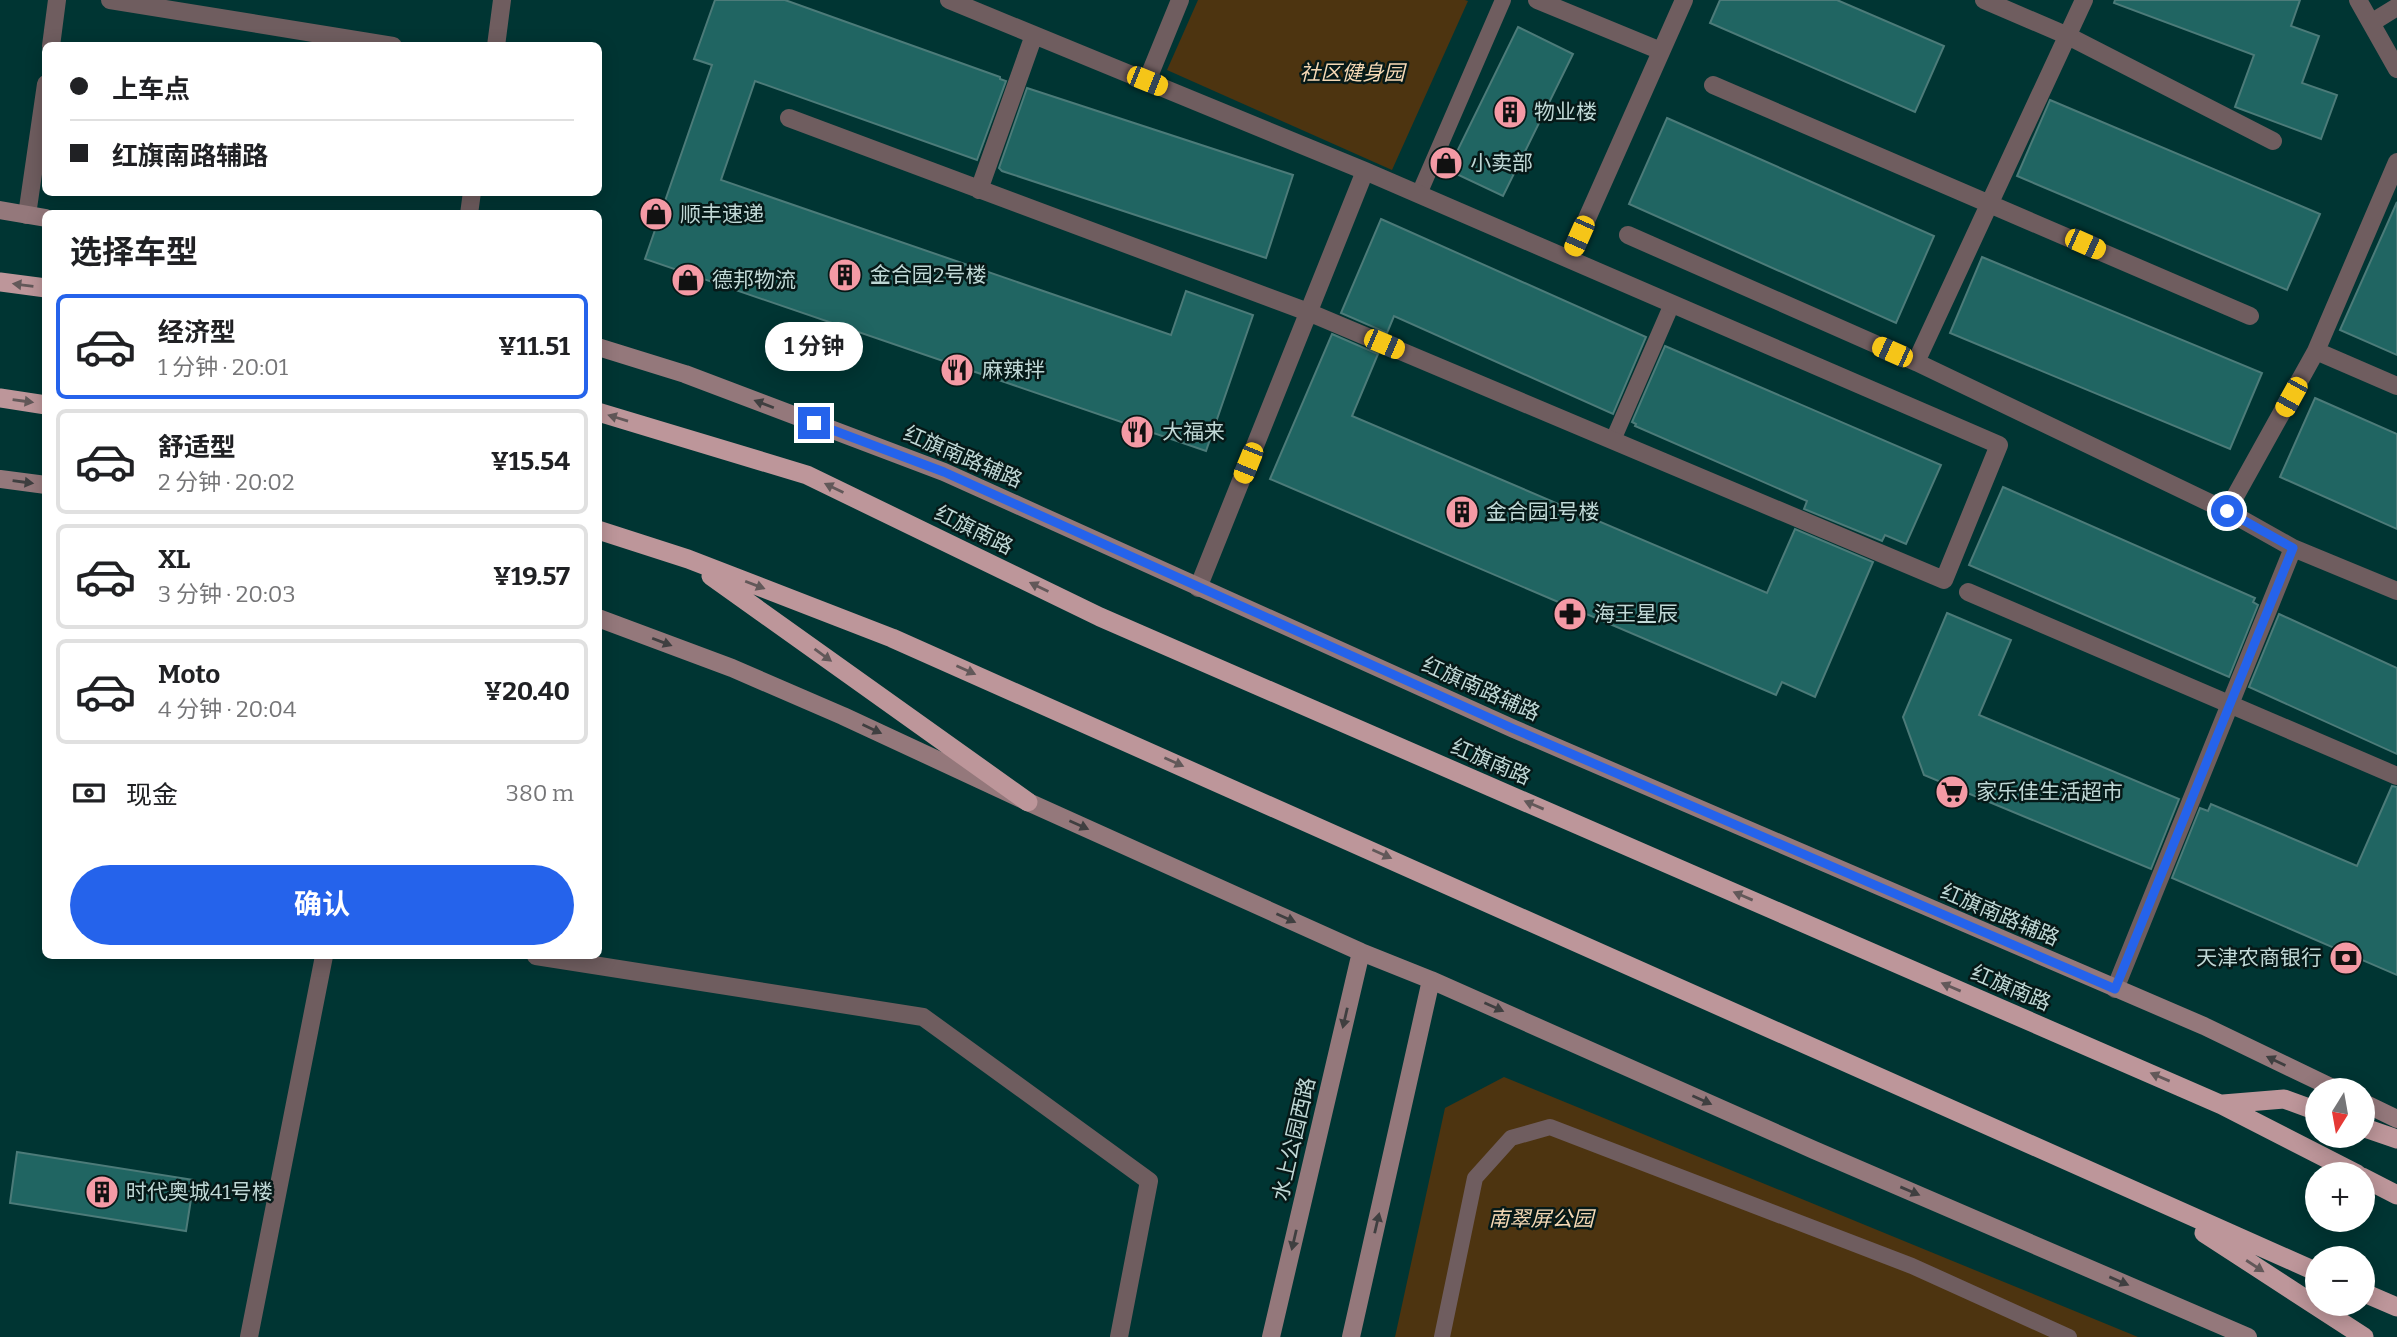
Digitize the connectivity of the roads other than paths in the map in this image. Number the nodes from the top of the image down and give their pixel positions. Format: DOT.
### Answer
graph roads {
  1 [pos="57,0"];
  2 [pos="110,0"];
  3 [pos="502,0"];
  4 [pos="949,0"];
  5 [pos="1180,0"];
  6 [pos="1503,0"];
  7 [pos="1537,0"];
  8 [pos="1684,0"];
  9 [pos="1984,0"];
  10 [pos="2084,0"];
  11 [pos="2358,0"];
  12 [pos="2397,7"];
  13 [pos="2371,23"];
  14 [pos="1034,35"];
  15 [pos="2068,36"];
  16 [pos="52,42"];
  17 [pos="368,42"];
  18 [pos="497,42"];
  19 [pos="1661,51"];
  20 [pos="2397,69"];
  21 [pos="1147,81"];
  22 [pos="1713,85"];
  23 [pos="42,112"];
  24 [pos="789,118"];
  25 [pos="2273,141"];
  26 [pos="2397,162"];
  27 [pos="1364,171"];
  28 [pos="2393,184"];
  29 [pos="979,190"];
  30 [pos="1419,194"];
  31 [pos="1990,203"];
  32 [pos="0,210"];
  33 [pos="27,215"];
  34 [pos="42,217"];
  35 [pos="1628,235"];
  36 [pos="1569,259"];
  37 [pos="0,282"];
  38 [pos="42,287"];
  39 [pos="1672,304"];
  40 [pos="1308,312"];
  41 [pos="2250,316"];
  42 [pos="602,348"];
  43 [pos="2316,351"];
  44 [pos="1916,362"];
  45 [pos="2397,386"];
  46 [pos="0,398"];
  47 [pos="42,404"];
  48 [pos="602,413"];
  49 [pos="1613,440"];
  50 [pos="0,479"];
  51 [pos="42,484"];
  52 [pos="2227,511"];
  53 [pos="602,531"];
  54 [pos="2293,548"];
  55 [pos="688,559"];
  56 [pos="1198,588"];
  57 [pos="2397,591"];
  58 [pos="1968,592"];
  59 [pos="602,619"];
  60 [pos="2230,705"];
  61 [pos="2397,776"];
  62 [pos="1028,802"];
  63 [pos="1361,952"];
  64 [pos="323,959"];
  65 [pos="555,959"];
  66 [pos="1431,980"];
  67 [pos="2115,989"];
  68 [pos="2312,1078"];
  69 [pos="2222,1105"];
  70 [pos="2305,1107"];
  71 [pos="2375,1108"];
  72 [pos="2397,1119"];
  73 [pos="2375,1131"];
  74 [pos="2397,1139"];
  75 [pos="2334,1162"];
  76 [pos="2375,1184"];
  77 [pos="2397,1195"];
  78 [pos="2157,1202"];
  79 [pos="2305,1267"];
  80 [pos="2375,1298"];
  81 [pos="2397,1307"];
  82 [pos="249,1337"];
  83 [pos="1119,1337"];
  84 [pos="1271,1337"];
  85 [pos="1351,1337"];
  86 [pos="1442,1337"];
  87 [pos="2069,1337"];
  88 [pos="2248,1337"];
  89 [pos="2364,1337"];
  1 -- 16 [label="street"];
  2 -- 17 [label="street"];
  3 -- 18 [label="street"];
  4 -- 14 [label="street"];
  5 -- 21 [label="street"];
  6 -- 30 [label="lane"];
  7 -- 19 [label="street"];
  8 -- 19 [label="street"];
  9 -- 15 [label="street"];
  10 -- 15 [label="street"];
  11 -- 13 [label="street"];
  12 -- 13 [label="street"];
  13 -- 20 [label="street"];
  14 -- 21 [label="street"];
  14 -- 29 [label="street"];
  15 -- 25 [label="street"];
  15 -- 31 [label="street"];
  19 -- 36 [label="street"];
  21 -- 27 [label="street"];
  22 -- 31 [label="street"];
  23 -- 33 [label="street"];
  24 -- 29 [label="street"];
  26 -- 28 [label="street"];
  27 -- 30 [label="street"];
  27 -- 40 [label="street"];
  28 -- 43 [label="street"];
  29 -- 40 [label="street"];
  30 -- 36 [label="street"];
  31 -- 41 [label="street"];
  31 -- 44 [label="street"];
  32 -- 33 [label="main road"];
  33 -- 34 [label="main road"];
  35 -- 44 [label="street"];
  36 -- 39 [label="street"];
  38 -- 37 [label="highway, one-way"];
  39 -- 49 [label="lane"];
  39 -- 49 [label="street"];
  40 -- 49 [label="street"];
  40 -- 56 [label="street"];
  56 -- 42 [label="main road, 红旗南路辅路, one-way"];
  43 -- 45 [label="street"];
  43 -- 52 [label="street"];
  44 -- 52 [label="street"];
  46 -- 47 [label="highway, one-way"];
  69 -- 48 [label="highway, 红旗南路, one-way"];
  50 -- 51 [label="main road, one-way"];
  52 -- 54 [label="street"];
  53 -- 55 [label="highway"];
  54 -- 57 [label="street"];
  54 -- 60 [label="street"];
  55 -- 62 [label="highway, one-way"];
  55 -- 78 [label="highway, one-way"];
  56 -- 67 [label="main road, 红旗南路辅路"];
  58 -- 60 [label="street"];
  59 -- 62 [label="main road, one-way"];
  60 -- 61 [label="street"];
  60 -- 67 [label="street"];
  62 -- 63 [label="main road, one-way"];
  63 -- 66 [label="main road"];
  63 -- 84 [label="main road, 水上公园西路, one-way"];
  64 -- 82 [label="street"];
  65 -- 83 [label="street"];
  85 -- 66 [label="main road, one-way"];
  66 -- 88 [label="main road, one-way"];
  68 -- 67 [label="main road, 红旗南路辅路, one-way"];
  69 -- 70 [label="highway"];
  69 -- 75 [label="highway, 红旗南路"];
  71 -- 72 [label="main road"];
  73 -- 74 [label="highway"];
  76 -- 77 [label="highway"];
  78 -- 79 [label="highway"];
  78 -- 89 [label="highway, one-way"];
  80 -- 81 [label="highway"];
  86 -- 87 [label="lane"];
}
